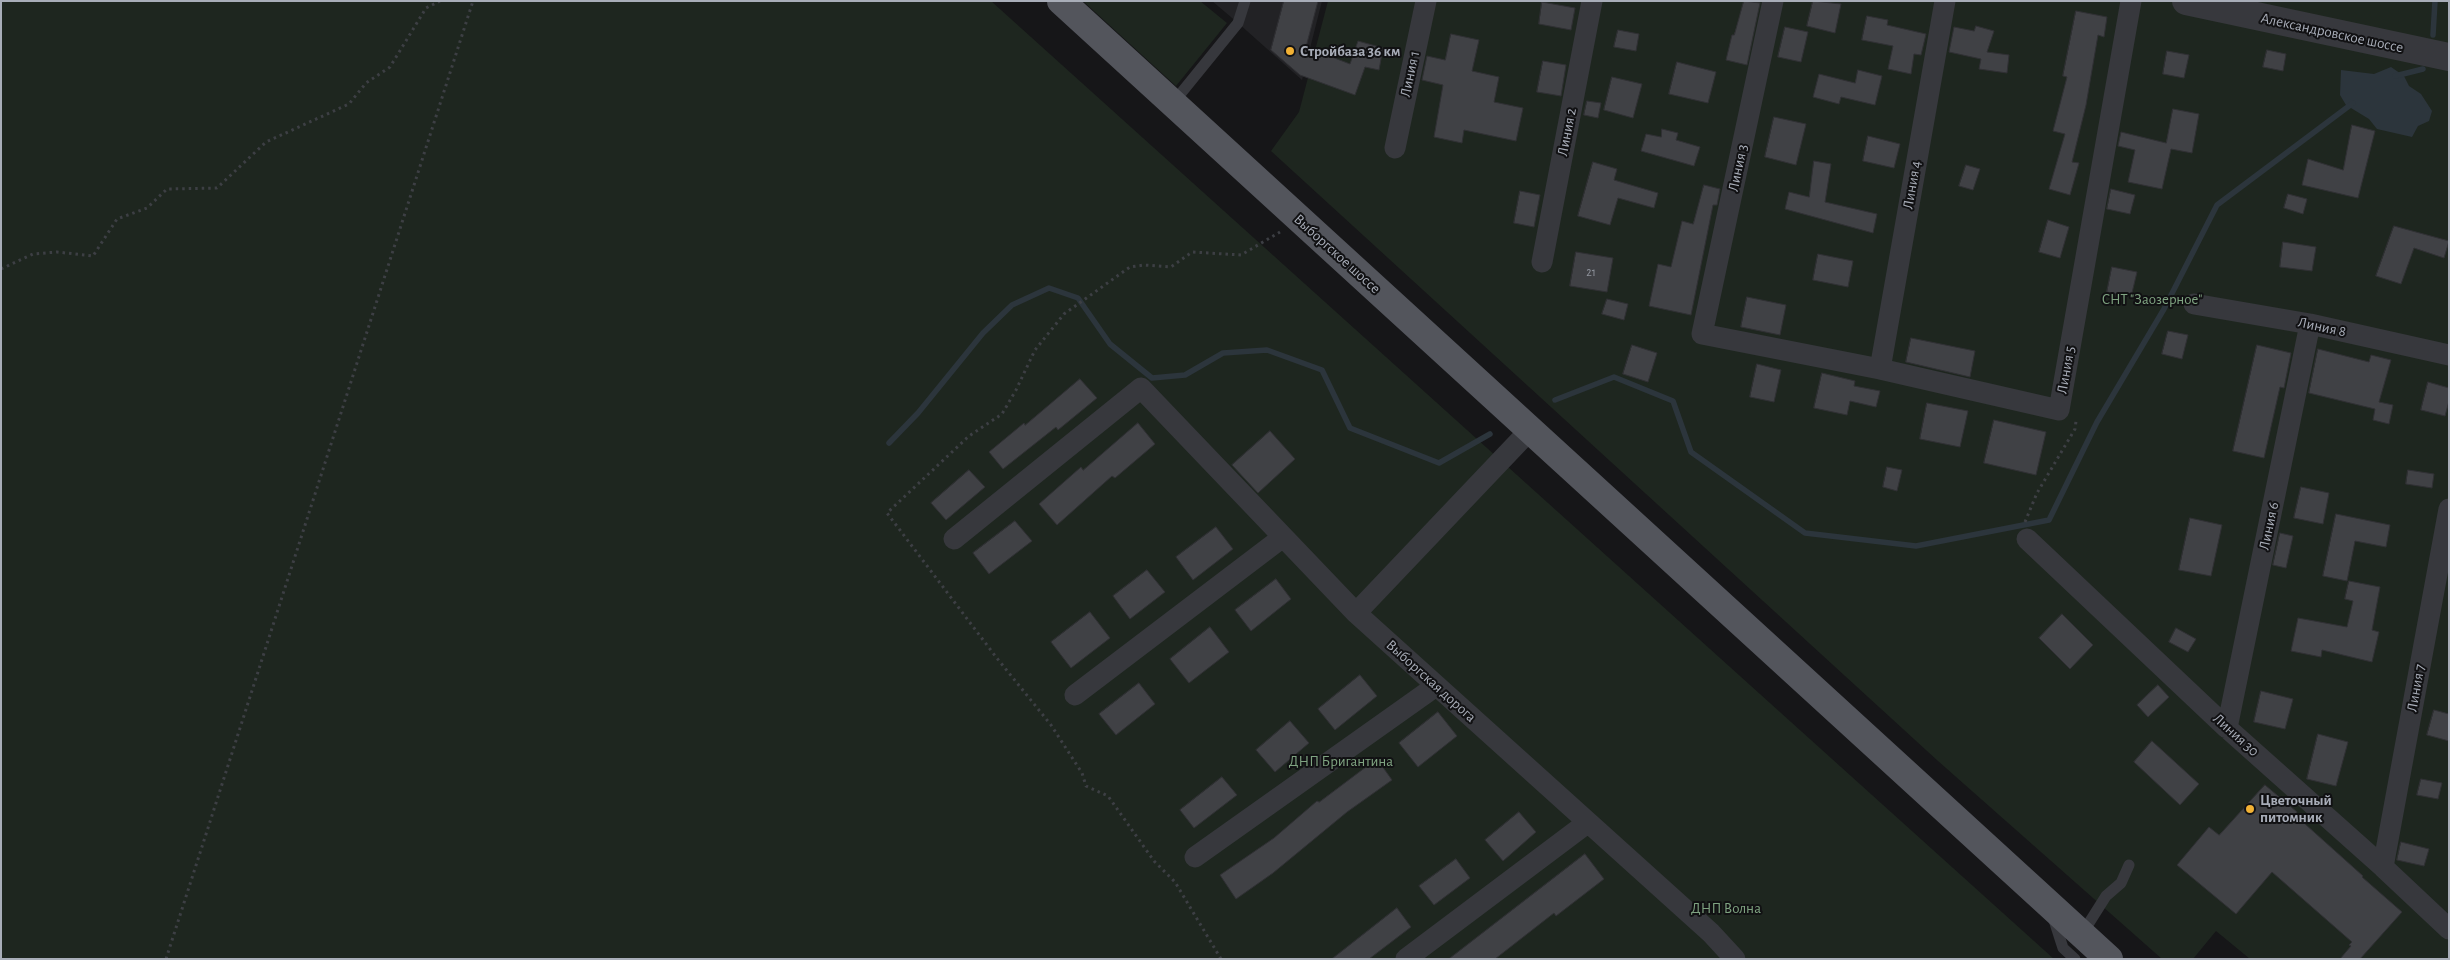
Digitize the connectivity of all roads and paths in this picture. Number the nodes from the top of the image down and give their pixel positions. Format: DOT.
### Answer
graph roads {
  1 [pos="440,1"];
  2 [pos="473,1"];
  3 [pos="1061,1"];
  4 [pos="1245,1"];
  5 [pos="1426,1"];
  6 [pos="1592,1"];
  7 [pos="1773,1"];
  8 [pos="1945,1"];
  9 [pos="2131,1"];
  10 [pos="2186,1"];
  11 [pos="2449,57"];
  12 [pos="1173,103"];
  13 [pos="1395,148"];
  14 [pos="1299,219"];
  15 [pos="1542,262"];
  16 [pos="1,269"];
  17 [pos="2194,304"];
  18 [pos="2310,324"];
  19 [pos="1702,334"];
  20 [pos="2449,355"];
  21 [pos="1880,369"];
  22 [pos="2059,410"];
  23 [pos="1530,430"];
  24 [pos="2449,510"];
  25 [pos="2026,517"];
  26 [pos="1284,537"];
  27 [pos="954,539"];
  28 [pos="2027,539"];
  29 [pos="1356,613"];
  30 [pos="1436,686"];
  31 [pos="1075,695"];
  32 [pos="2227,728"];
  33 [pos="1587,823"];
  34 [pos="1195,857"];
  35 [pos="2130,865"];
  36 [pos="2383,867"];
  37 [pos="2449,929"];
  38 [pos="2079,946"];
  39 [pos="166,959"];
  40 [pos="1221,959"];
  41 [pos="1406,959"];
  42 [pos="1735,959"];
  43 [pos="2109,959"];
  1 -- 16 [label="path"];
  2 -- 39 [label="path"];
  3 -- 12 [label="main road, Выборгское шоссе"];
  4 -- 12 [label="lane"];
  5 -- 13 [label="street, Линия 1"];
  6 -- 15 [label="street, Линия 2"];
  7 -- 19 [label="street, Линия 3"];
  8 -- 21 [label="street, Линия 4"];
  9 -- 22 [label="street, Линия 5"];
  10 -- 11 [label="street, Александровское шоссе"];
  12 -- 14 [label="main road, Выборгское шоссе"];
  14 -- 23 [label="main road, Выборгское шоссе"];
  14 -- 40 [label="path"];
  17 -- 18 [label="street, Линия 8"];
  18 -- 20 [label="street, Линия 8"];
  18 -- 32 [label="street, Линия 6"];
  19 -- 21 [label="street, Линия 5"];
  21 -- 22 [label="street, Линия 5"];
  22 -- 25 [label="path"];
  23 -- 29 [label="street"];
  23 -- 38 [label="main road, Выборгское шоссе"];
  24 -- 36 [label="street, Линия 7"];
  26 -- 27 [label="street, Выборгская дорога"];
  26 -- 29 [label="street, Выборгская дорога"];
  26 -- 31 [label="street"];
  28 -- 32 [label="street, Линия 30"];
  29 -- 30 [label="street, Выборгская дорога"];
  30 -- 33 [label="street, Выборгская дорога"];
  30 -- 34 [label="street"];
  32 -- 36 [label="street, Линия 30"];
  33 -- 41 [label="street"];
  33 -- 42 [label="street, Выборгская дорога"];
  35 -- 38 [label="lane"];
  36 -- 37 [label="street, Линия 30"];
  38 -- 43 [label="main road"];
}
